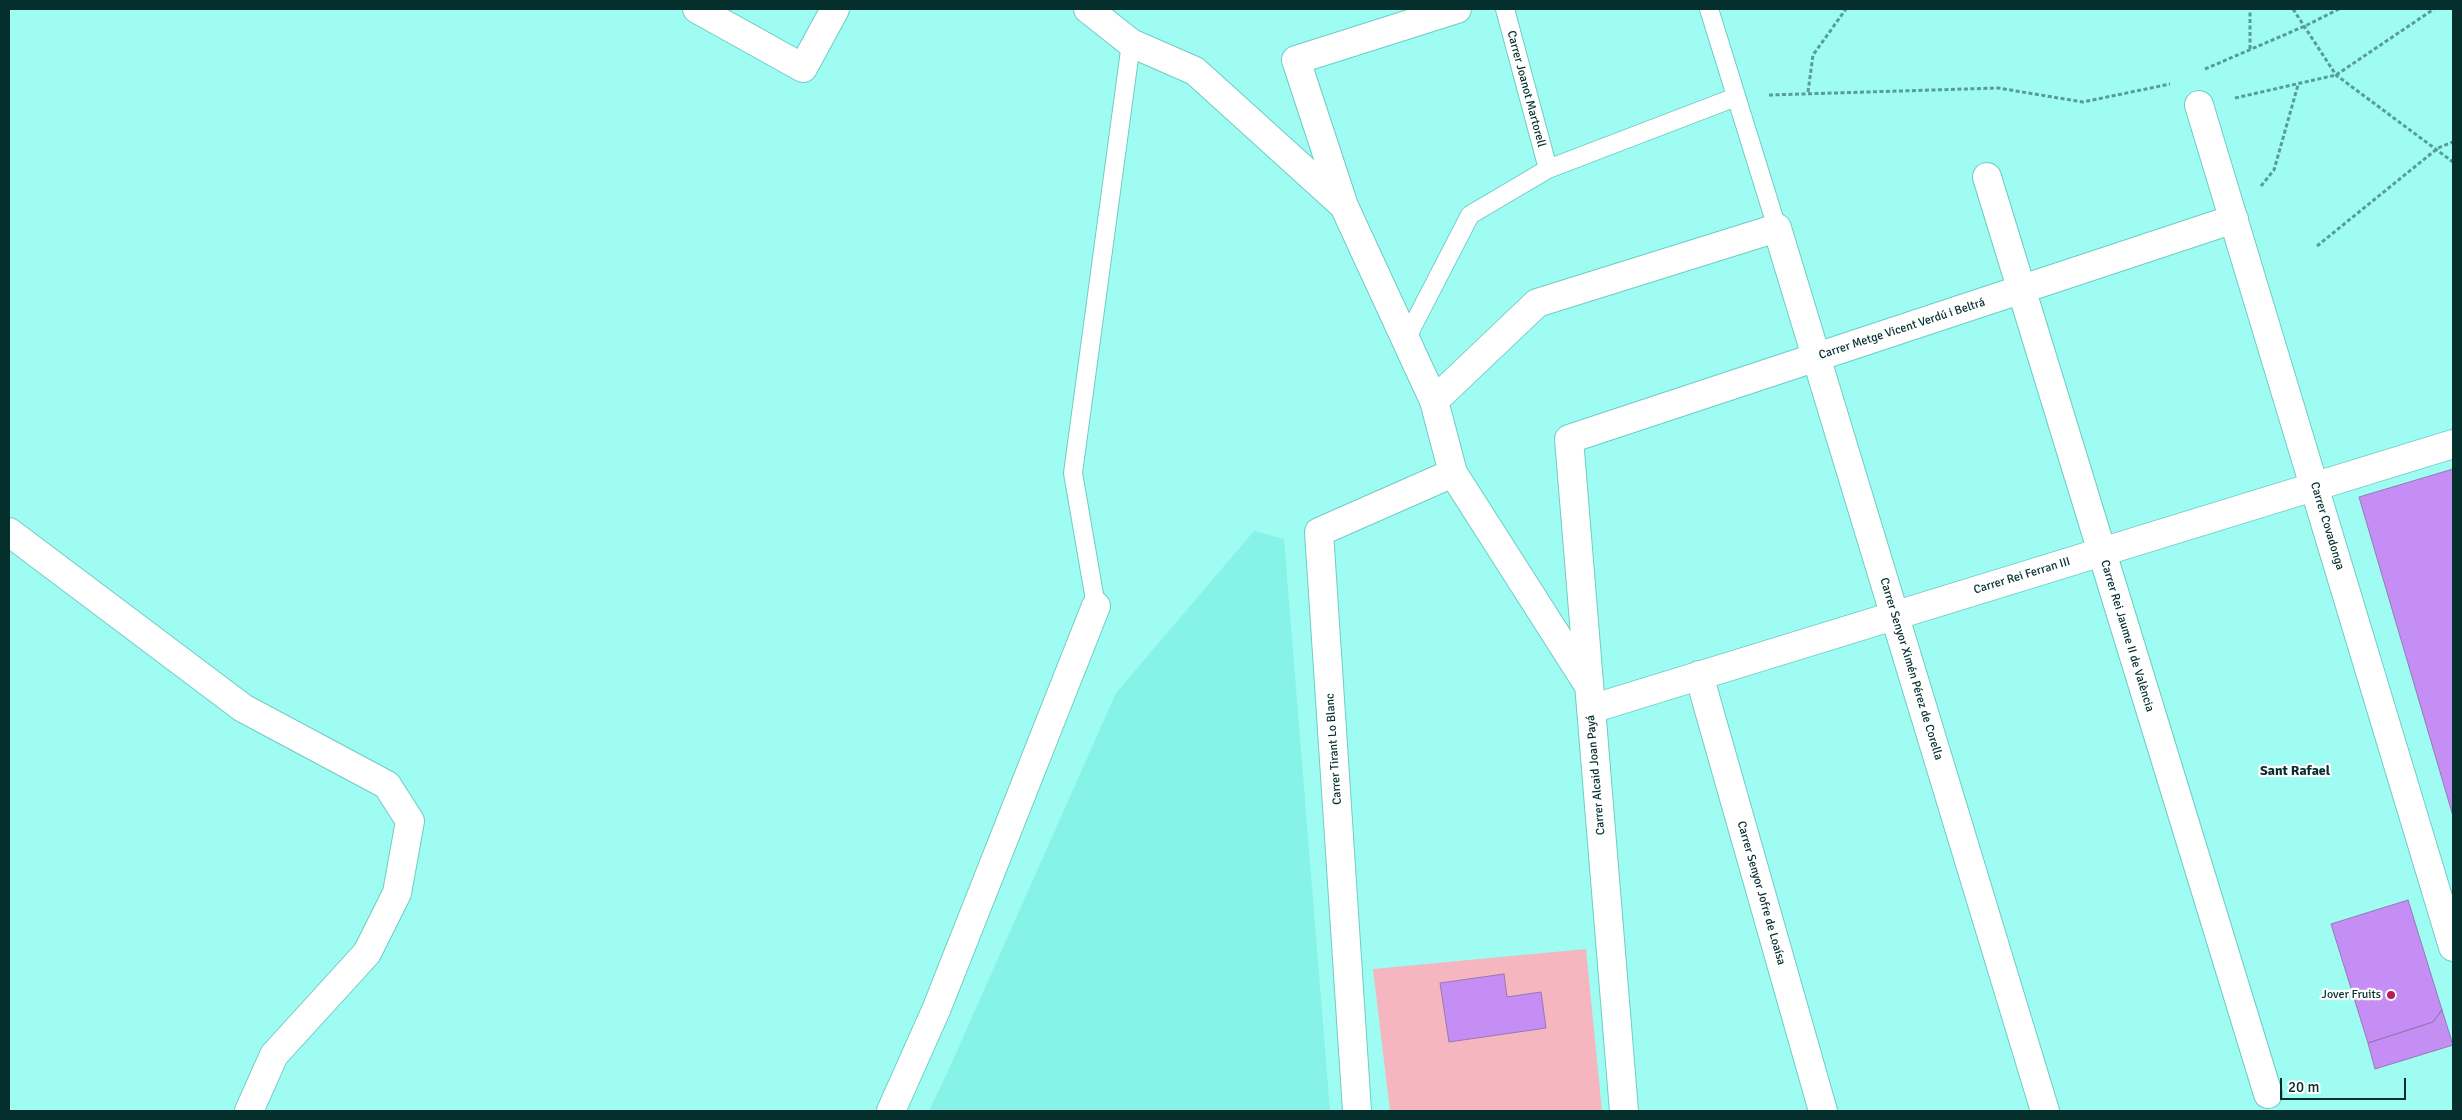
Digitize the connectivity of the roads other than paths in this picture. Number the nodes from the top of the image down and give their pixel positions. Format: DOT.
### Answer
graph roads {
  1 [pos="697,9"];
  2 [pos="834,9"];
  3 [pos="1088,9"];
  4 [pos="1457,9"];
  5 [pos="1505,9"];
  6 [pos="1709,9"];
  7 [pos="1132,43"];
  8 [pos="1736,97"];
  9 [pos="2199,105"];
  10 [pos="1548,169"];
  11 [pos="1987,177"];
  12 [pos="1344,206"];
  13 [pos="2234,219"];
  14 [pos="1777,228"];
  15 [pos="2022,290"];
  16 [pos="1406,339"];
  17 [pos="1816,358"];
  18 [pos="1434,401"];
  19 [pos="1569,439"];
  20 [pos="2453,444"];
  21 [pos="1453,473"];
  22 [pos="2315,486"];
  23 [pos="9,532"];
  24 [pos="2102,552"];
  25 [pos="1096,606"];
  26 [pos="1895,616"];
  27 [pos="1699,676"];
  28 [pos="1590,697"];
  29 [pos="2453,947"];
  30 [pos="2268,1094"];
  31 [pos="249,1111"];
  32 [pos="892,1111"];
  33 [pos="1357,1111"];
  34 [pos="1624,1111"];
  35 [pos="1823,1111"];
  36 [pos="2045,1111"];
  1 -- 2 [label="street"];
  3 -- 7 [label="street"];
  4 -- 12 [label="street"];
  5 -- 10 [label="lane, Carrer Joanot Martorell"];
  6 -- 8 [label="lane"];
  7 -- 12 [label="street"];
  7 -- 25 [label="lane"];
  8 -- 10 [label="lane"];
  8 -- 14 [label="lane"];
  9 -- 13 [label="street, Carrer Covadonga"];
  10 -- 16 [label="lane"];
  11 -- 15 [label="street, Carrer Rei Jaume II de València"];
  12 -- 16 [label="street"];
  13 -- 15 [label="street, Carrer Metge Vicent Verdú i Beltrá"];
  13 -- 22 [label="street, Carrer Covadonga"];
  14 -- 17 [label="street, Carrer Senyor Ximén Pérez de Corella"];
  14 -- 18 [label="street"];
  15 -- 17 [label="street, Carrer Metge Vicent Verdú i Beltrá"];
  15 -- 24 [label="street, Carrer Rei Jaume II de València"];
  16 -- 18 [label="street"];
  17 -- 19 [label="street, Carrer Metge Vicent Verdú i Beltrá"];
  17 -- 26 [label="street, Carrer Senyor Ximén Pérez de Corella"];
  18 -- 21 [label="street"];
  19 -- 28 [label="street, Carrer Alcaid Joan Payá"];
  20 -- 22 [label="street, Carrer Rei Ferran III"];
  21 -- 28 [label="street"];
  21 -- 33 [label="street, Carrer Tirant Lo Blanc"];
  22 -- 24 [label="street, Carrer Rei Ferran III"];
  22 -- 29 [label="street, Carrer Covadonga"];
  23 -- 31 [label="street"];
  24 -- 26 [label="street, Carrer Rei Ferran III"];
  24 -- 30 [label="street, Carrer Rei Jaume II de València"];
  25 -- 32 [label="street"];
  26 -- 27 [label="street, Carrer Rei Ferran III"];
  26 -- 36 [label="street, Carrer Senyor Ximén Pérez de Corella"];
  27 -- 28 [label="street, Carrer Rei Ferran III"];
  27 -- 35 [label="street, Carrer Senyor Jofre de Loaísa"];
  28 -- 34 [label="street, Carrer Alcaid Joan Payá"];
}
